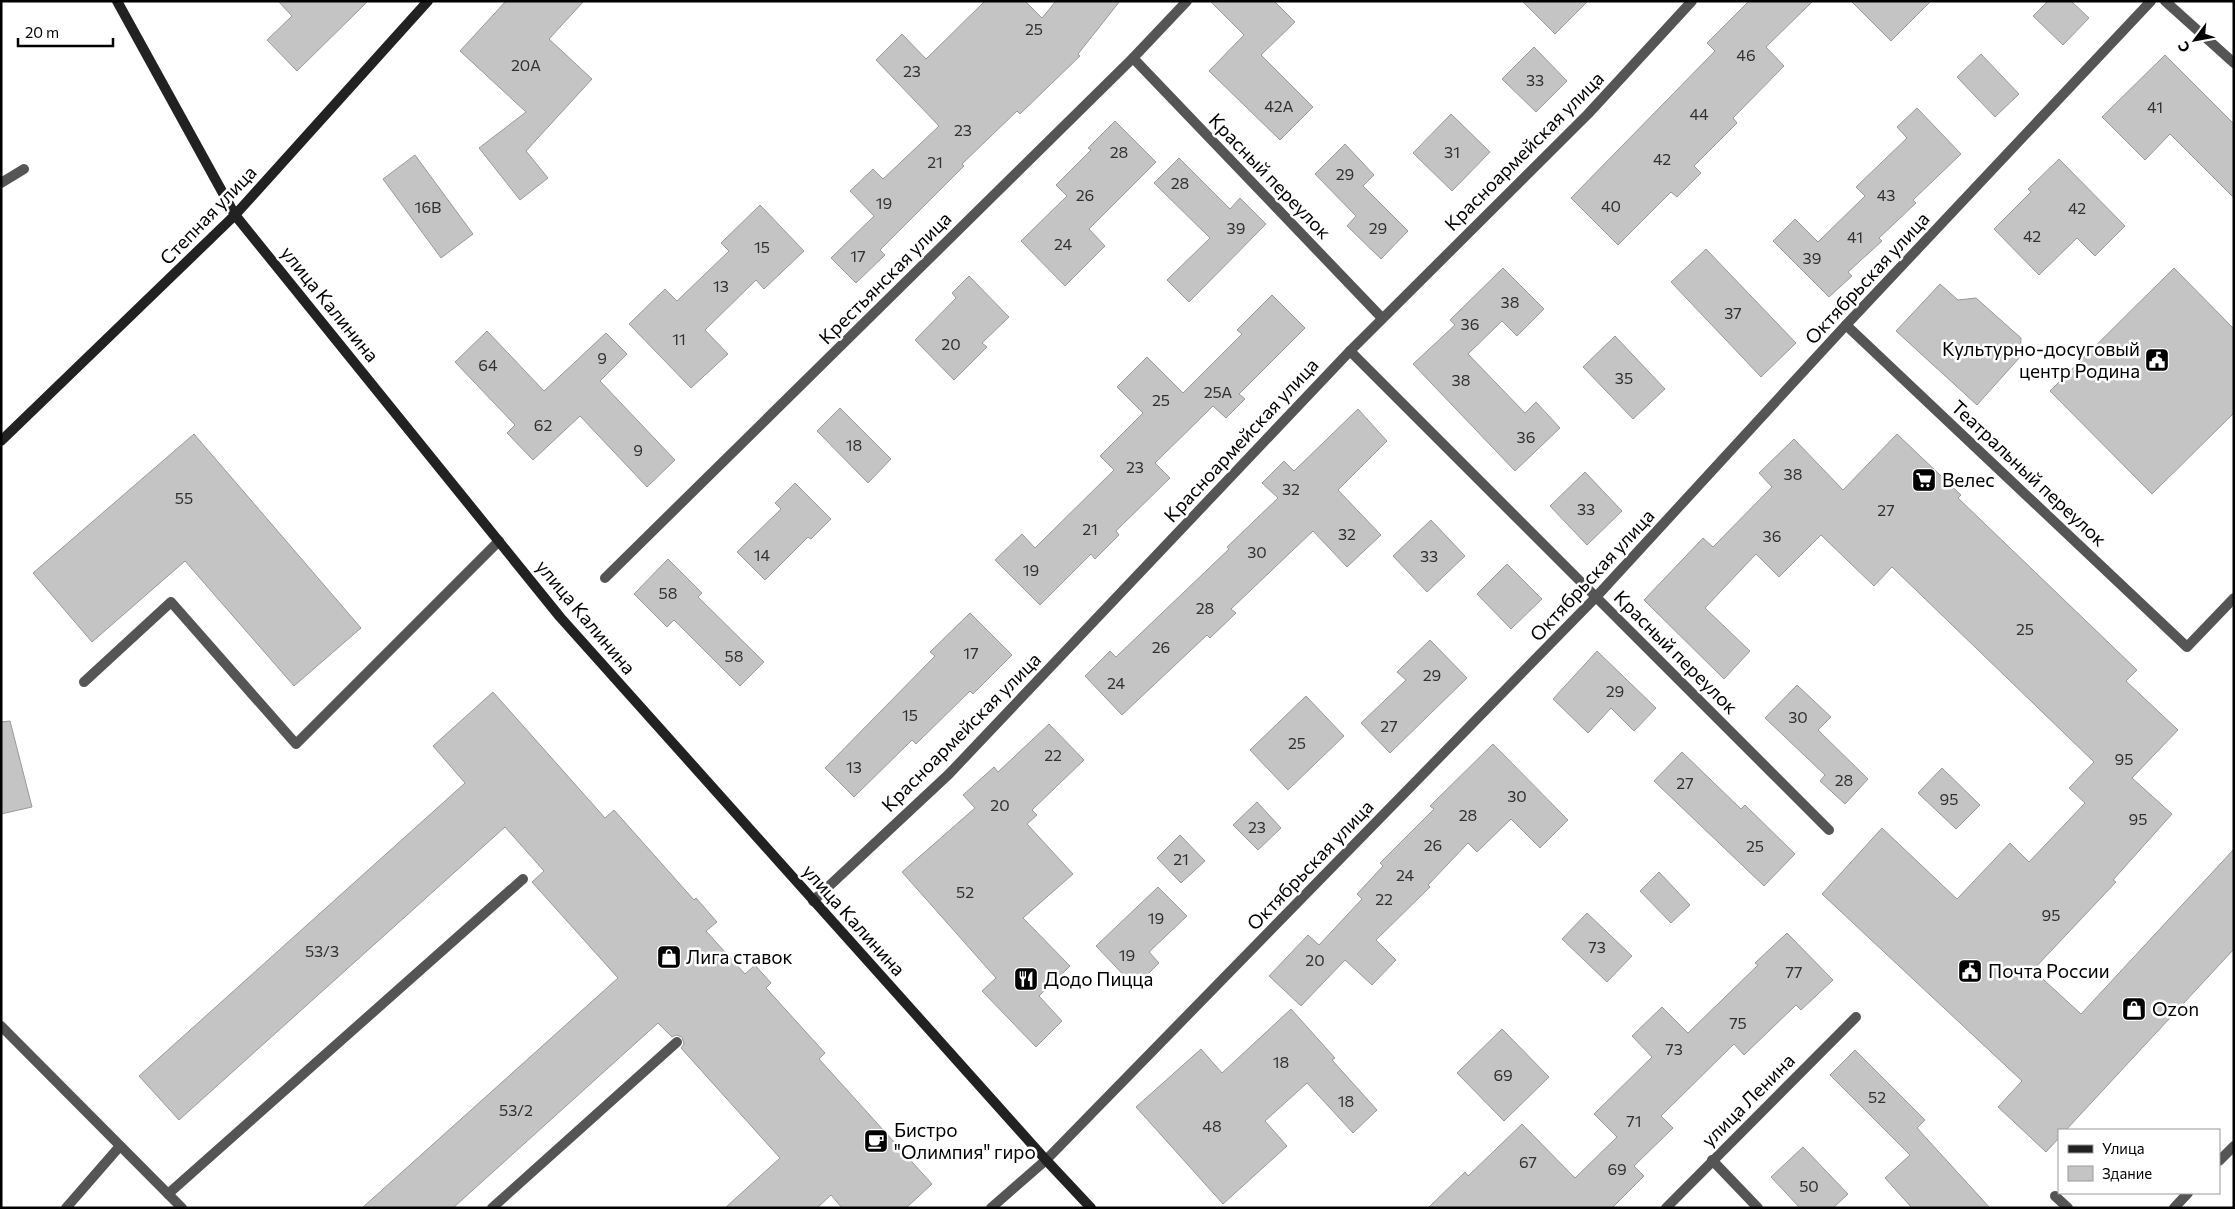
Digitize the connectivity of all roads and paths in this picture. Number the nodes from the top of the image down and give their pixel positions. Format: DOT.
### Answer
graph roads {
  1 [pos="117,1"];
  2 [pos="428,1"];
  3 [pos="1187,1"];
  4 [pos="1692,1"];
  5 [pos="2151,1"];
  6 [pos="2165,1"];
  7 [pos="1133,58"];
  8 [pos="2234,63"];
  9 [pos="24,170"];
  10 [pos="1,183"];
  11 [pos="235,215"];
  12 [pos="1382,318"];
  13 [pos="1846,325"];
  14 [pos="1350,351"];
  15 [pos="1,441"];
  16 [pos="499,541"];
  17 [pos="605,578"];
  18 [pos="1596,597"];
  19 [pos="2234,598"];
  20 [pos="84,682"];
  21 [pos="1829,830"];
  22 [pos="523,879"];
  23 [pos="813,900"];
  24 [pos="1856,1018"];
  25 [pos="1,1026"];
  26 [pos="677,1042"];
  27 [pos="120,1146"];
  28 [pos="2234,1146"];
  29 [pos="1046,1160"];
  30 [pos="1712,1160"];
  31 [pos="2220,1160"];
  32 [pos="168,1194"];
  33 [pos="2187,1194"];
  34 [pos="2055,1196"];
  35 [pos="66,1208"];
  36 [pos="182,1208"];
  37 [pos="492,1208"];
  38 [pos="991,1208"];
  39 [pos="1091,1208"];
  40 [pos="1666,1208"];
  41 [pos="1758,1208"];
  42 [pos="2068,1208"];
  43 [pos="2174,1208"];
  1 -- 11 [label="main road, улица Калинина"];
  2 -- 11 [label="main road, Степная улица"];
  3 -- 7 [label="street, Крестьянская улица"];
  4 -- 12 [label="street, Красноармейская улица"];
  5 -- 13 [label="street, Октябрьская улица"];
  6 -- 8 [label="street"];
  7 -- 12 [label="street, Красный переулок"];
  7 -- 17 [label="street, Крестьянская улица"];
  9 -- 10 [label="street"];
  11 -- 15 [label="main road, Степная улица"];
  11 -- 16 [label="main road, улица Калинина"];
  12 -- 14 [label="street, Красноармейская улица"];
  13 -- 18 [label="street, Октябрьская улица"];
  13 -- 19 [label="street, Театральный переулок"];
  14 -- 18 [label="street, Красный переулок"];
  14 -- 23 [label="street, Красноармейская улица"];
  16 -- 20 [label="street"];
  16 -- 23 [label="main road, улица Калинина"];
  18 -- 21 [label="street, Красный переулок"];
  18 -- 29 [label="street, Октябрьская улица"];
  22 -- 32 [label="street"];
  23 -- 29 [label="main road, улица Калинина"];
  24 -- 30 [label="street, улица Ленина"];
  25 -- 27 [label="street"];
  26 -- 37 [label="street"];
  27 -- 32 [label="street"];
  27 -- 35 [label="street"];
  28 -- 31 [label="street"];
  29 -- 38 [label="street, Октябрьская улица"];
  29 -- 39 [label="main road, улица Калинина"];
  30 -- 40 [label="street, улица Ленина"];
  30 -- 41 [label="street"];
  32 -- 36 [label="street"];
  33 -- 43 [label="street"];
  34 -- 42 [label="street"];
}
